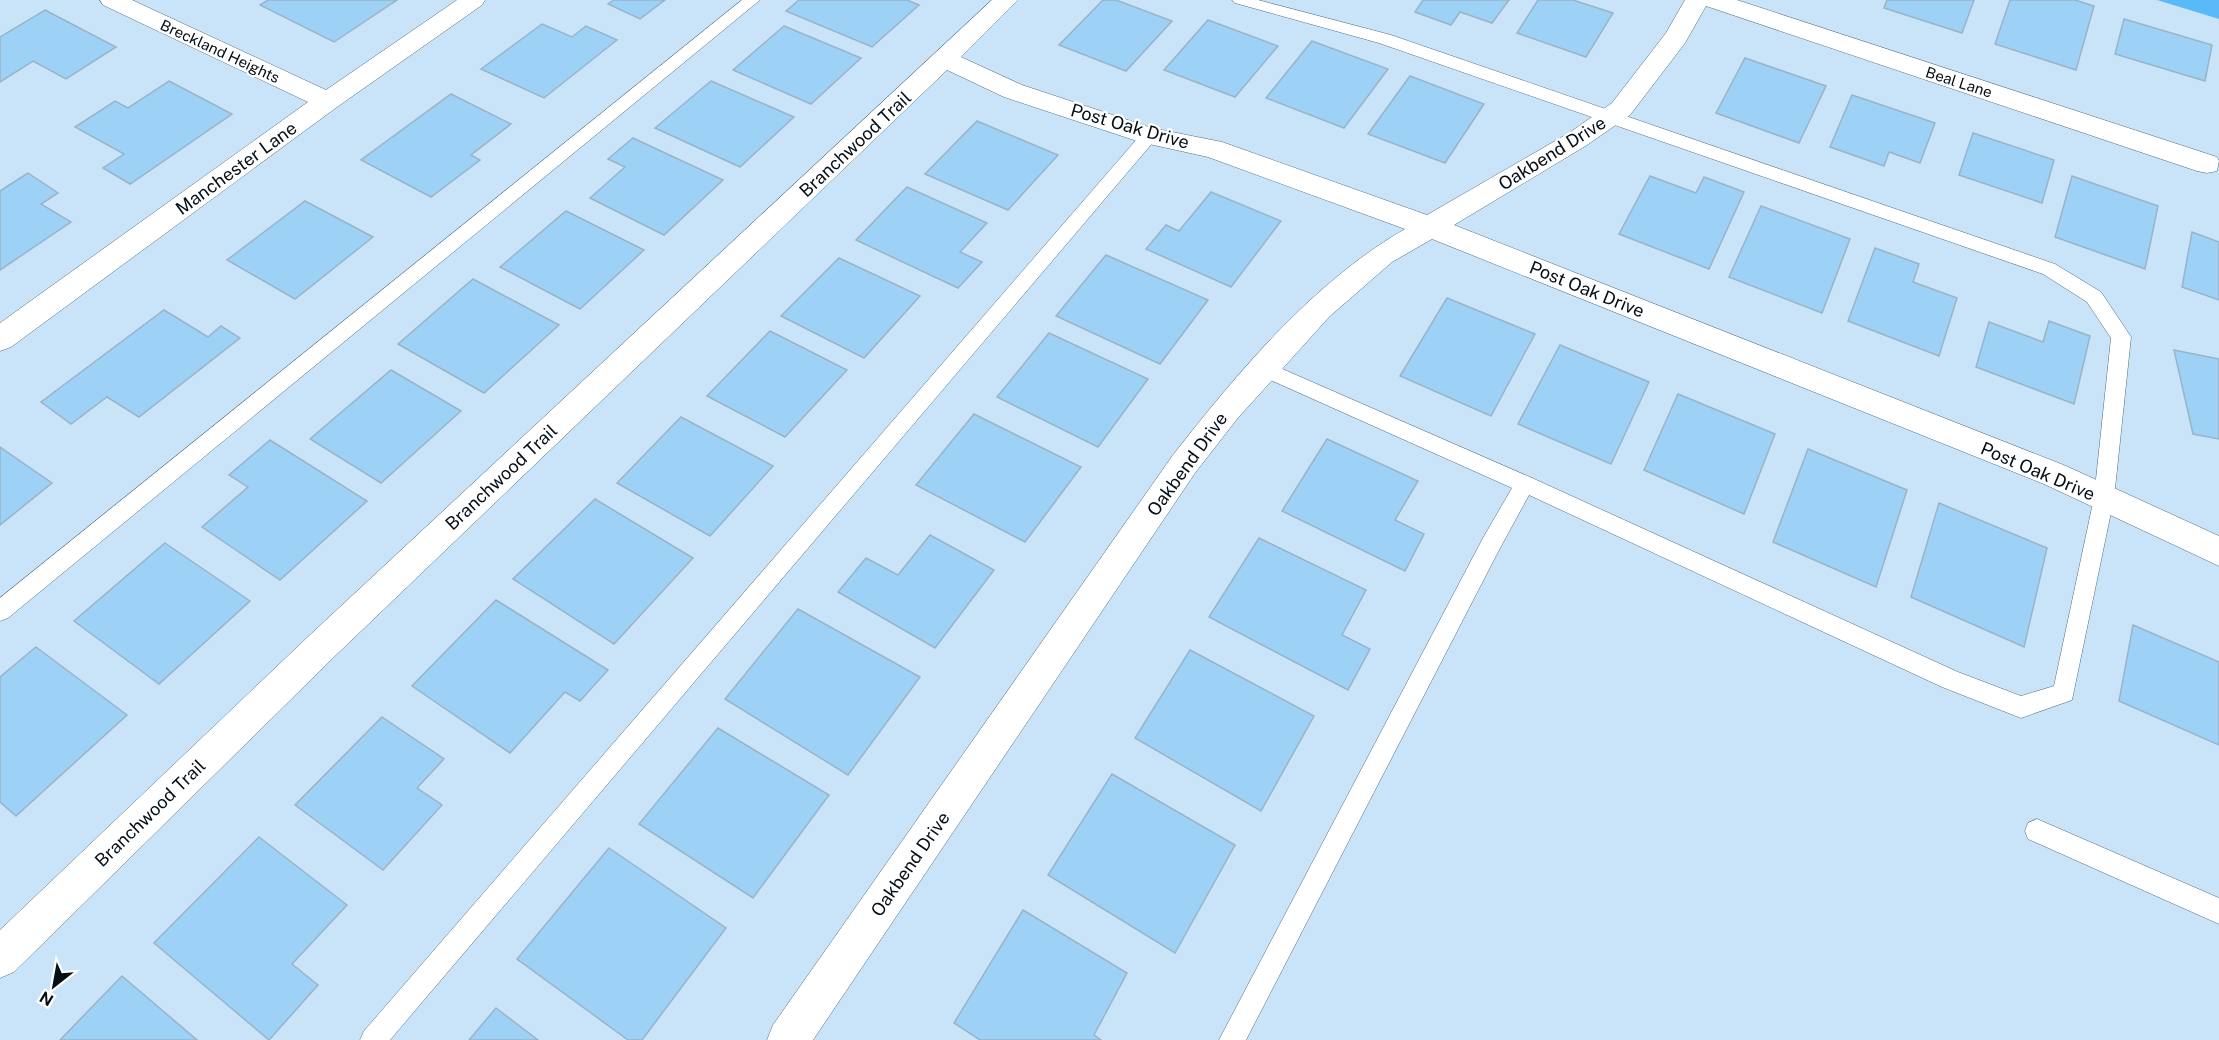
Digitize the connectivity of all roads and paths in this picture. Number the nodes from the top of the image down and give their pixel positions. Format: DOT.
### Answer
graph roads {
  1 [pos="112,0"];
  2 [pos="473,0"];
  3 [pos="752,0"];
  4 [pos="1006,0"];
  5 [pos="1240,0"];
  6 [pos="1697,0"];
  7 [pos="1712,0"];
  8 [pos="944,59"];
  9 [pos="328,101"];
  10 [pos="1609,118"];
  11 [pos="1149,136"];
  12 [pos="2207,164"];
  13 [pos="1430,227"];
  14 [pos="0,339"];
  15 [pos="1264,369"];
  16 [pos="1525,484"];
  17 [pos="2104,498"];
  18 [pos="2219,552"];
  19 [pos="0,610"];
  20 [pos="2037,831"];
  21 [pos="2219,911"];
  22 [pos="0,958"];
  23 [pos="373,1040"];
  24 [pos="788,1040"];
  25 [pos="1232,1040"];
  1 -- 9 [label="street, Breckland Heights"];
  2 -- 9 [label="street, Manchester Lane"];
  3 -- 19 [label="lane"];
  4 -- 8 [label="street, Branchwood Trail"];
  5 -- 10 [label="lane"];
  6 -- 10 [label="street, Oakbend Drive"];
  7 -- 12 [label="street, Beal Lane"];
  8 -- 11 [label="street, Post Oak Drive"];
  8 -- 22 [label="street, Branchwood Trail"];
  9 -- 14 [label="street, Manchester Lane"];
  10 -- 13 [label="street, Oakbend Drive"];
  10 -- 17 [label="lane"];
  11 -- 13 [label="street, Post Oak Drive"];
  11 -- 23 [label="lane"];
  13 -- 15 [label="street, Oakbend Drive"];
  13 -- 17 [label="street, Post Oak Drive"];
  15 -- 16 [label="lane"];
  15 -- 24 [label="street, Oakbend Drive"];
  16 -- 17 [label="lane"];
  16 -- 25 [label="lane"];
  17 -- 18 [label="street, Post Oak Drive"];
  20 -- 21 [label="lane"];
}
